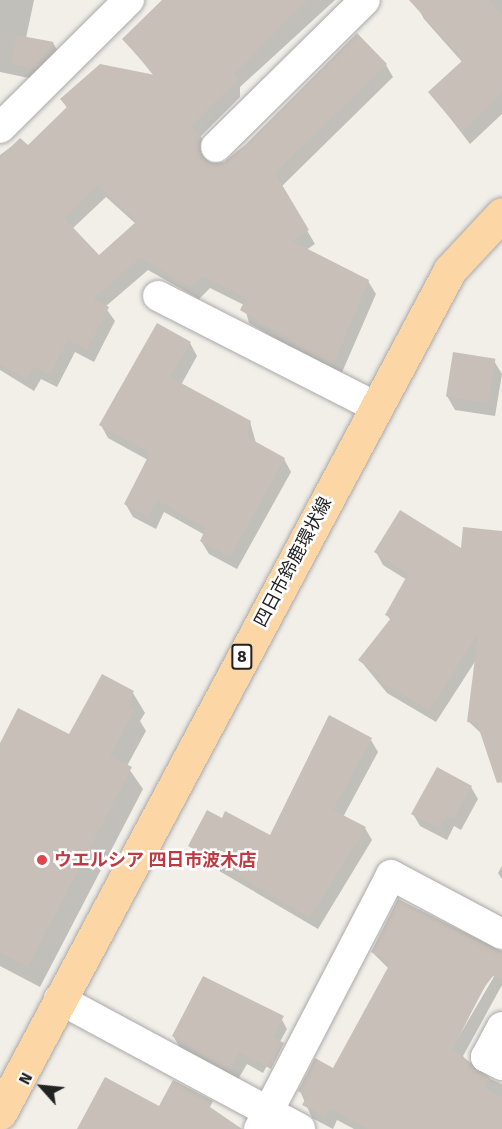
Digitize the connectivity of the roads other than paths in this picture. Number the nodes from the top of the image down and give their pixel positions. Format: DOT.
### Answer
graph roads {
  1 [pos="129,0"];
  2 [pos="365,0"];
  3 [pos="0,128"];
  4 [pos="216,147"];
  5 [pos="502,214"];
  6 [pos="158,296"];
  7 [pos="374,406"];
  8 [pos="502,934"];
  9 [pos="59,999"];
  10 [pos="502,1027"];
  11 [pos="502,1065"];
  12 [pos="0,1113"];
  13 [pos="264,1120"];
  14 [pos="300,1129"];
  1 -- 3 [label="street"];
  2 -- 4 [label="street"];
  5 -- 7 [label="main road, 四日市鈴鹿環状線 / 8"];
  6 -- 7 [label="street"];
  7 -- 9 [label="main road, 四日市鈴鹿環状線 / 8"];
  8 -- 13 [label="street"];
  9 -- 12 [label="main road, 四日市鈴鹿環状線 / 8"];
  9 -- 13 [label="street"];
  10 -- 11 [label="street"];
  13 -- 14 [label="street"];
}
